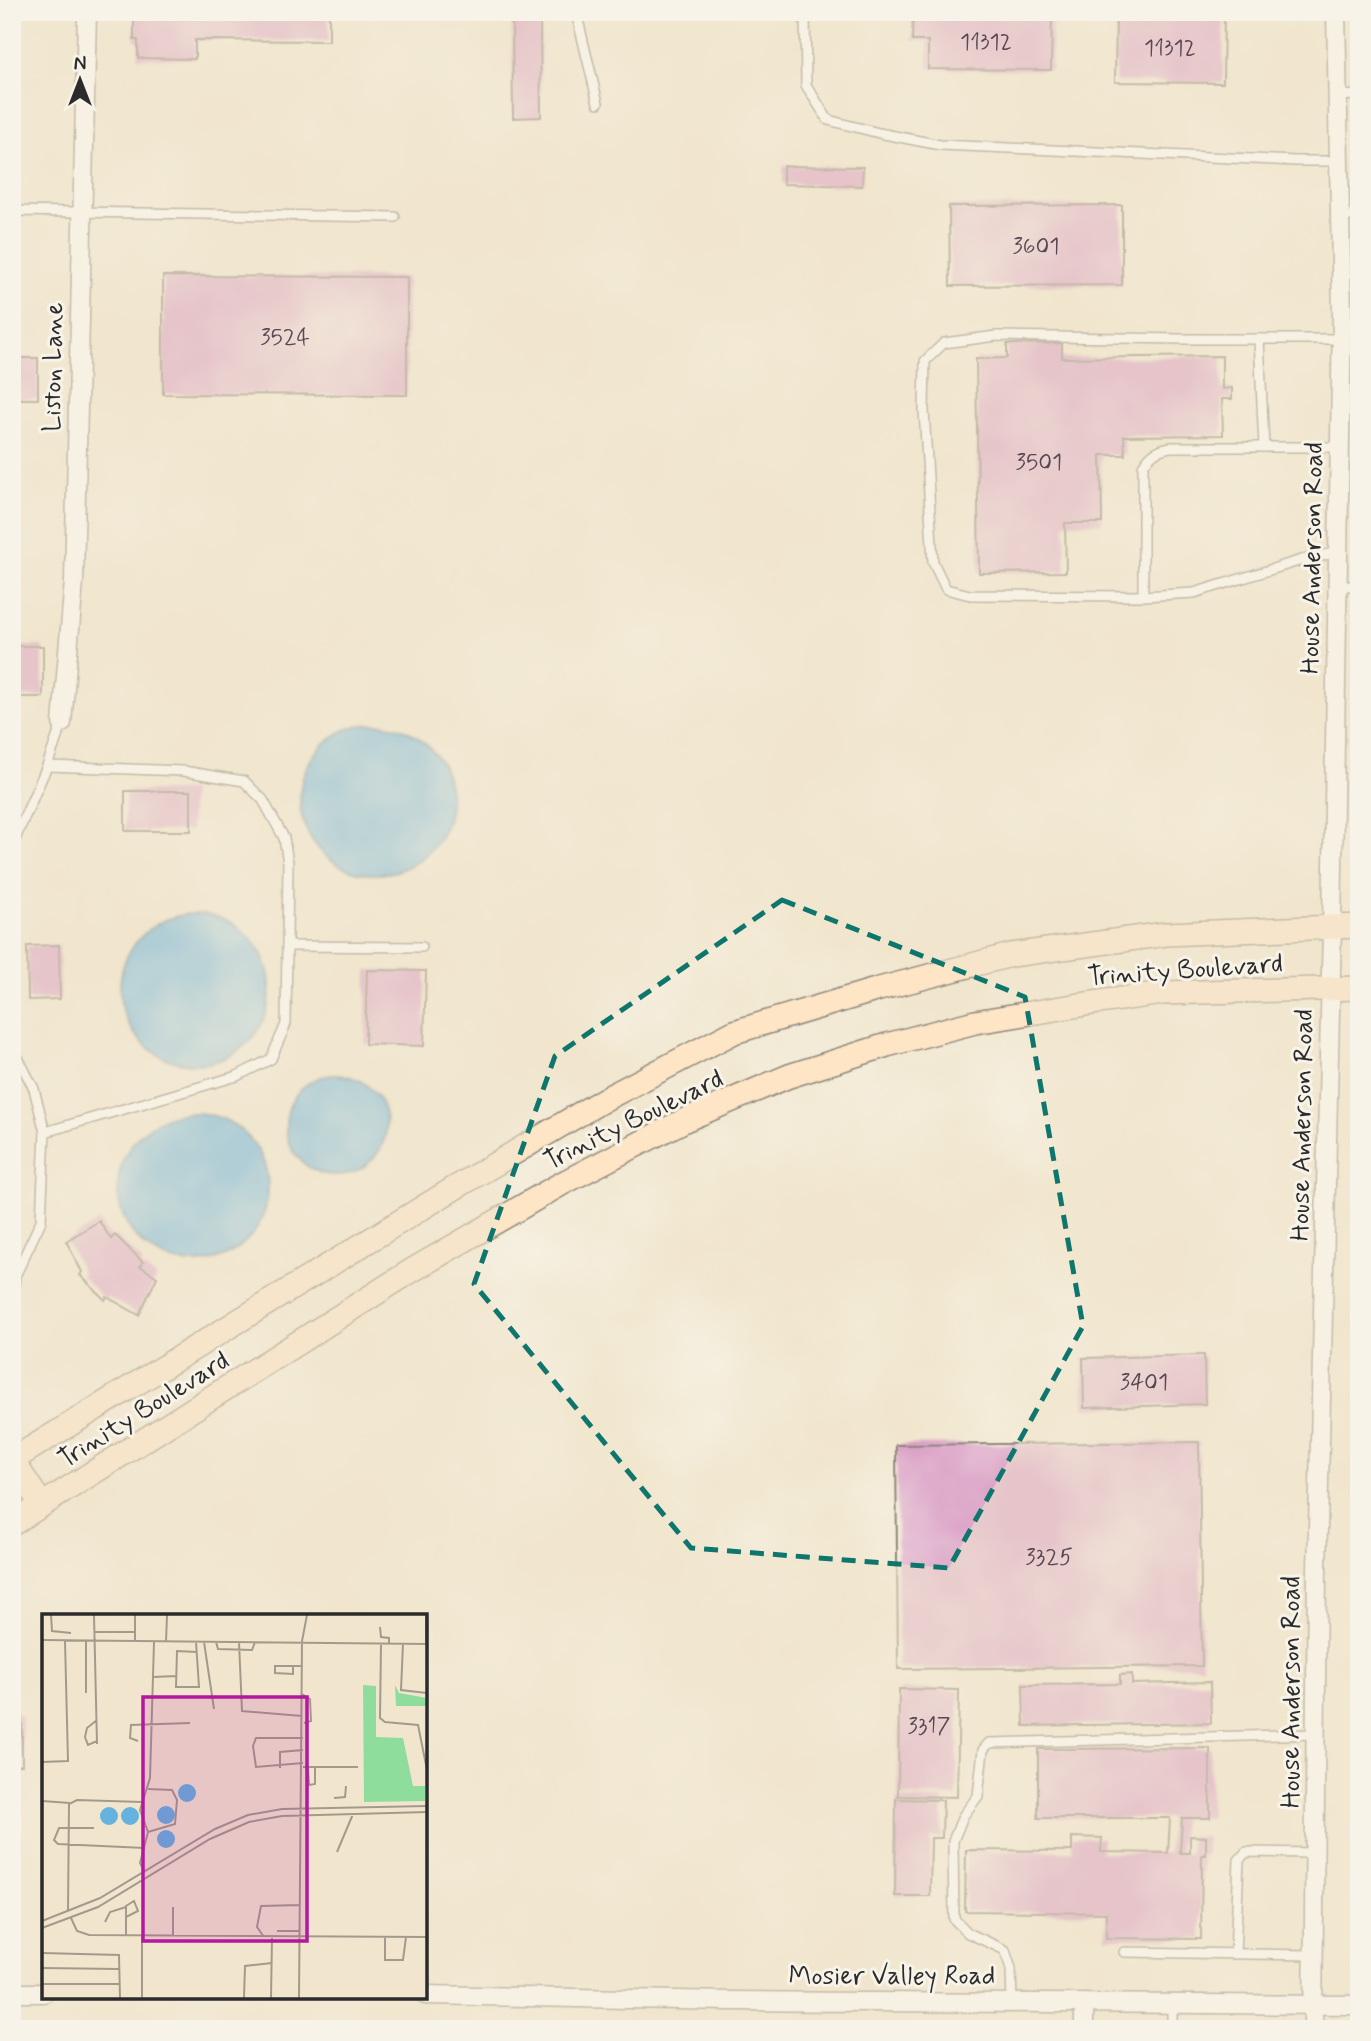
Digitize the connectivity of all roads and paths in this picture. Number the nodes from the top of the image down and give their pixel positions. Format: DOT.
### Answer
graph roads {
  1 [pos="86,12"];
  2 [pos="576,12"];
  3 [pos="805,12"];
  4 [pos="1336,12"];
  5 [pos="1359,95"];
  6 [pos="1337,96"];
  7 [pos="598,103"];
  8 [pos="1339,161"];
  9 [pos="12,211"];
  10 [pos="81,213"];
  11 [pos="1340,216"];
  12 [pos="1359,216"];
  13 [pos="395,217"];
  14 [pos="1259,339"];
  15 [pos="1341,339"];
  16 [pos="1264,447"];
  17 [pos="1339,447"];
  18 [pos="1338,552"];
  19 [pos="1337,586"];
  20 [pos="1359,586"];
  21 [pos="1143,596"];
  22 [pos="62,723"];
  23 [pos="47,766"];
  24 [pos="12,846"];
  25 [pos="1359,926"];
  26 [pos="1332,927"];
  27 [pos="287,946"];
  28 [pos="422,947"];
  29 [pos="1359,988"];
  30 [pos="1331,989"];
  31 [pos="12,1046"];
  32 [pos="46,1132"];
  33 [pos="16,1265"];
  34 [pos="12,1307"];
  35 [pos="12,1460"];
  36 [pos="42,1505"];
  37 [pos="12,1524"];
  38 [pos="1316,1734"];
  39 [pos="1315,1853"];
  40 [pos="1124,1952"];
  41 [pos="1235,1954"];
  42 [pos="1314,1955"];
  43 [pos="12,1993"];
  44 [pos="42,1993"];
  45 [pos="427,1996"];
  46 [pos="1012,2003"];
  47 [pos="1084,2003"];
  48 [pos="1172,2004"];
  49 [pos="1314,2005"];
  50 [pos="1359,2005"];
  51 [pos="1084,2029"];
  52 [pos="1172,2029"];
  53 [pos="1313,2029"];
  1 -- 10 [label="street, Liston Lane"];
  2 -- 7 [label="lane"];
  3 -- 8 [label="lane"];
  4 -- 6 [label="street, House Anderson Road"];
  5 -- 6 [label="lane"];
  6 -- 8 [label="street, House Anderson Road"];
  8 -- 11 [label="street, House Anderson Road"];
  9 -- 10 [label="lane"];
  10 -- 13 [label="lane"];
  10 -- 22 [label="street, Liston Lane"];
  11 -- 12 [label="lane"];
  11 -- 15 [label="street, House Anderson Road"];
  14 -- 15 [label="lane"];
  14 -- 16 [label="lane"];
  14 -- 21 [label="lane"];
  15 -- 17 [label="street, House Anderson Road"];
  16 -- 17 [label="lane"];
  16 -- 21 [label="lane"];
  17 -- 18 [label="street, House Anderson Road"];
  18 -- 19 [label="street, House Anderson Road"];
  18 -- 21 [label="lane"];
  19 -- 20 [label="lane"];
  19 -- 26 [label="street, House Anderson Road"];
  22 -- 23 [label="lane"];
  23 -- 24 [label="lane"];
  23 -- 27 [label="lane"];
  25 -- 26 [label="main road, Trinity Boulevard"];
  26 -- 30 [label="street, House Anderson Road"];
  26 -- 35 [label="main road, Trinity Boulevard"];
  27 -- 28 [label="lane"];
  27 -- 32 [label="lane"];
  29 -- 30 [label="main road, Trinity Boulevard"];
  30 -- 36 [label="main road, Trinity Boulevard"];
  30 -- 38 [label="street, House Anderson Road"];
  31 -- 32 [label="lane"];
  32 -- 33 [label="lane"];
  33 -- 34 [label="lane"];
  35 -- 36 [label="main road"];
  36 -- 37 [label="main road, Trinity Boulevard"];
  38 -- 39 [label="street, House Anderson Road"];
  38 -- 46 [label="lane"];
  39 -- 41 [label="lane"];
  39 -- 42 [label="street, House Anderson Road"];
  40 -- 41 [label="lane"];
  41 -- 42 [label="lane"];
  42 -- 49 [label="street, House Anderson Road"];
  43 -- 44 [label="street"];
  45 -- 46 [label="street, Mosier Valley Road"];
  46 -- 47 [label="street, Mosier Valley Road"];
  47 -- 48 [label="street, Mosier Valley Road"];
  47 -- 51 [label="street"];
  48 -- 49 [label="street, Mosier Valley Road"];
  48 -- 52 [label="lane"];
  49 -- 50 [label="street, Mosier Valley Road"];
  49 -- 53 [label="street, House Anderson Road"];
}
